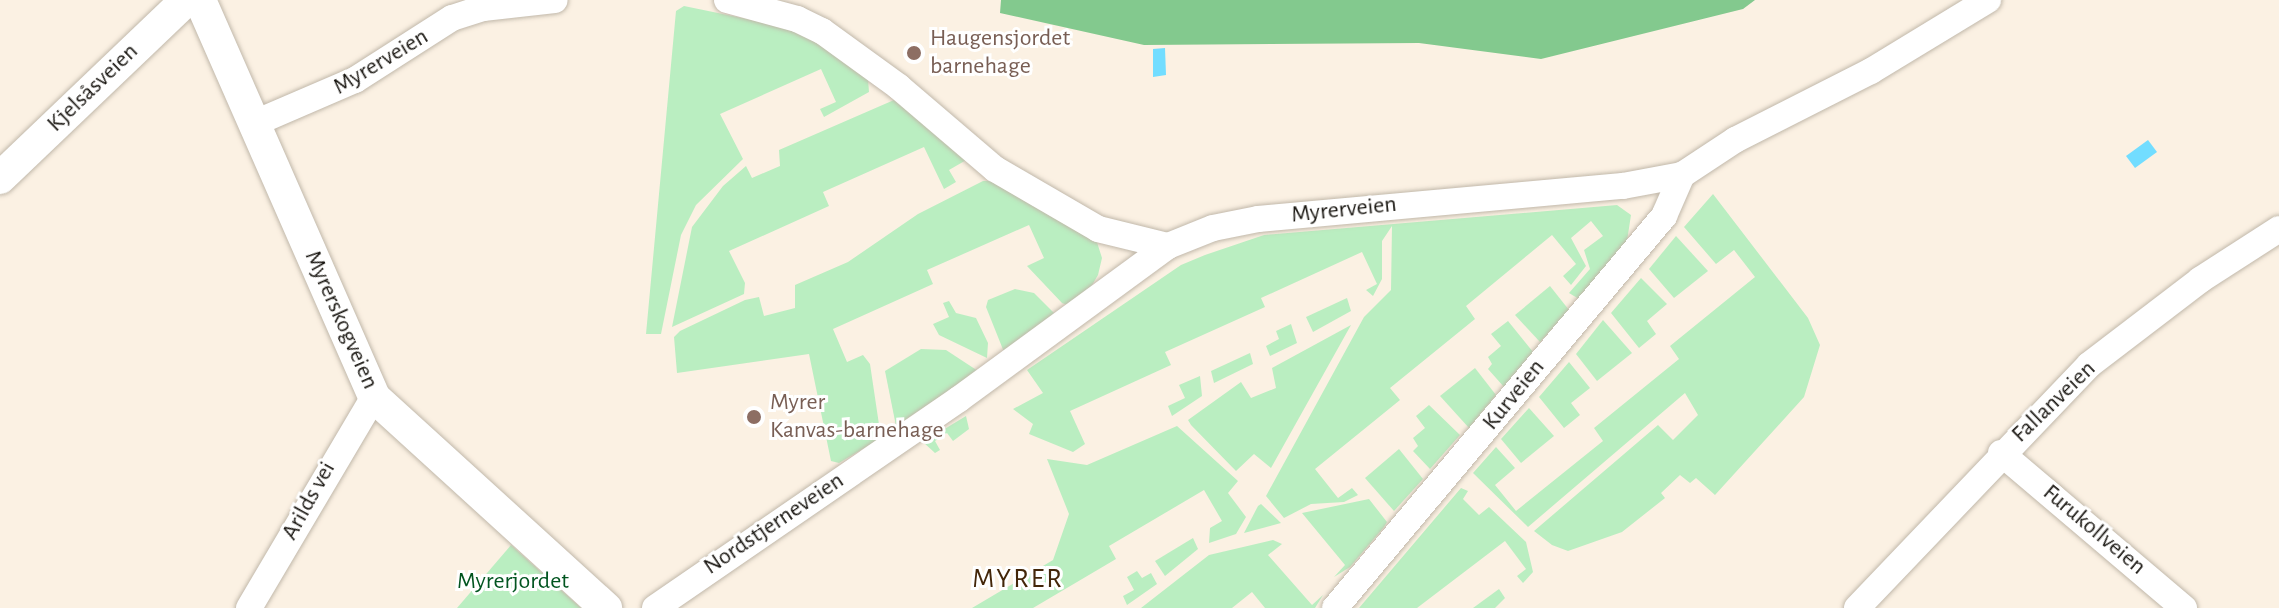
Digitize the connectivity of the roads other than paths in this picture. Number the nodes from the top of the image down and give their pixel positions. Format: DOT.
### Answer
graph roads {
  1 [pos="186,0"];
  2 [pos="200,0"];
  3 [pos="555,0"];
  4 [pos="727,0"];
  5 [pos="1988,0"];
  6 [pos="255,123"];
  7 [pos="1682,175"];
  8 [pos="0,178"];
  9 [pos="2279,229"];
  10 [pos="1168,246"];
  11 [pos="374,397"];
  12 [pos="2001,453"];
  13 [pos="249,608"];
  14 [pos="606,608"];
  15 [pos="655,608"];
  16 [pos="1335,608"];
  17 [pos="1857,608"];
  18 [pos="2184,608"];
  1 -- 8 [label="street, Kjelsåsveien"];
  2 -- 6 [label="street, Myrerskogveien"];
  3 -- 6 [label="street, Myrerveien"];
  4 -- 10 [label="street"];
  5 -- 7 [label="street, Myrerveien"];
  6 -- 11 [label="street, Myrerskogveien"];
  7 -- 10 [label="street, Myrerveien"];
  7 -- 16 [label="street, Kurveien"];
  9 -- 12 [label="street, Fallanveien"];
  10 -- 15 [label="street, Nordstjerneveien"];
  11 -- 13 [label="street, Arilds vei"];
  11 -- 14 [label="street, Myrerskogveien"];
  12 -- 17 [label="street, Fallanveien"];
  12 -- 18 [label="street, Furukollveien"];
}
